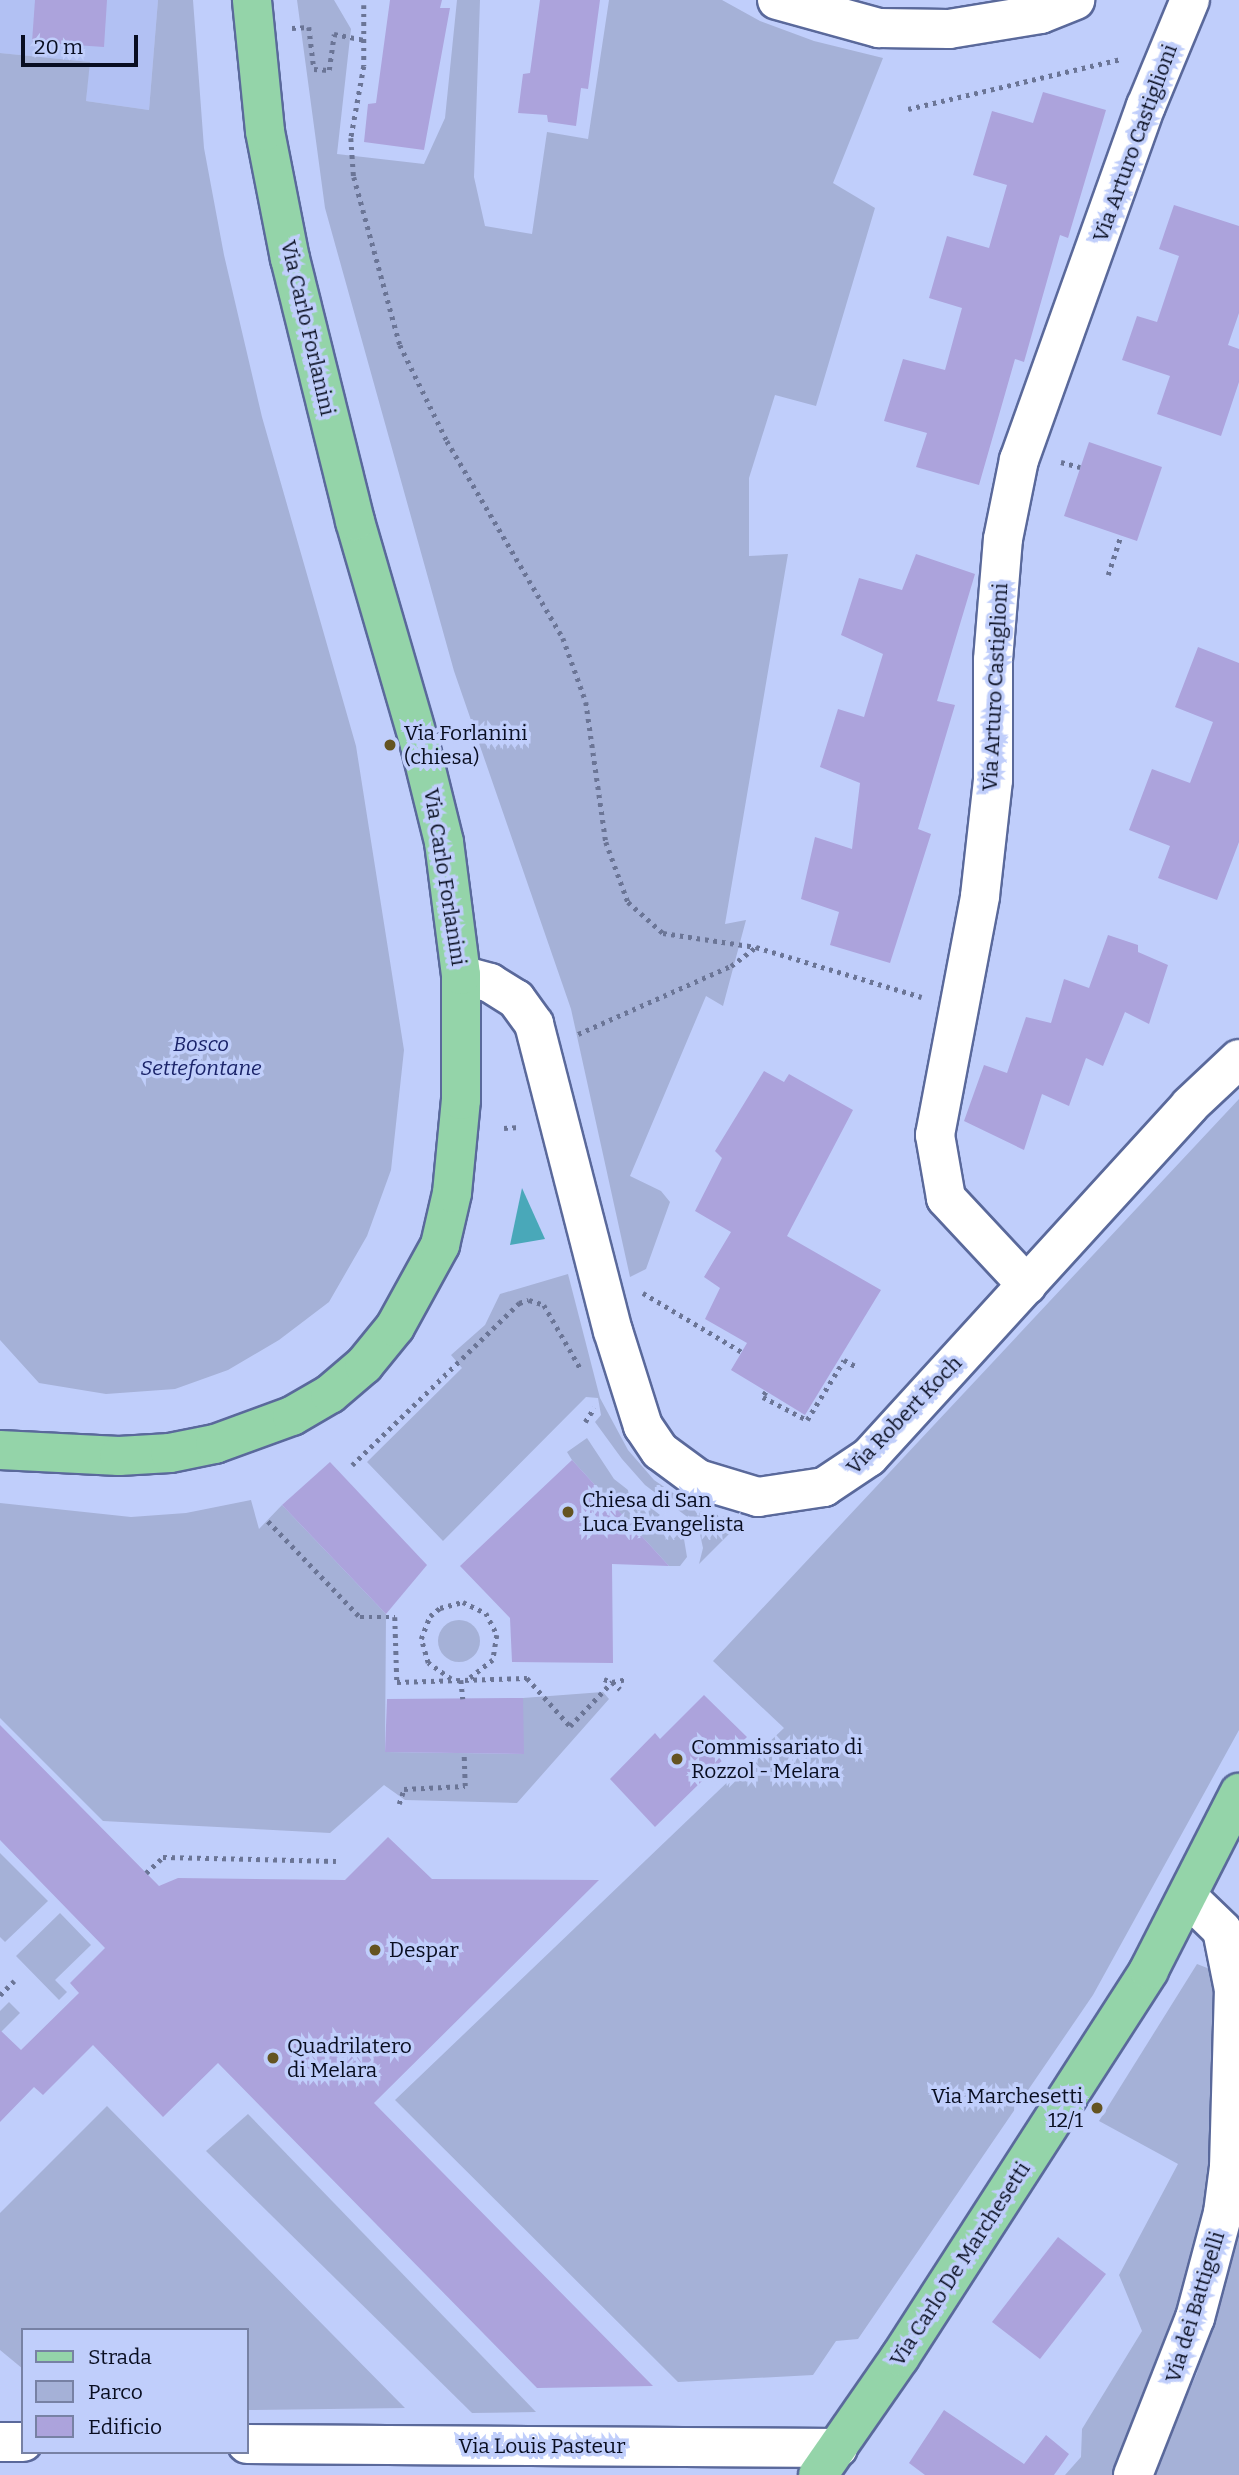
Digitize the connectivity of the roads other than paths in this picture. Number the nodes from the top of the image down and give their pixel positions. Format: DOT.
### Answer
graph roads {
  1 [pos="252,0"];
  2 [pos="777,0"];
  3 [pos="1075,0"];
  4 [pos="1190,0"];
  5 [pos="461,975"];
  6 [pos="1239,1059"];
  7 [pos="1027,1285"];
  8 [pos="0,1450"];
  9 [pos="1239,1793"];
  10 [pos="1188,1897"];
  11 [pos="0,2442"];
  12 [pos="21,2442"];
  13 [pos="248,2444"];
  14 [pos="828,2462"];
  15 [pos="1133,2475"];
  1 -- 5 [label="main road, Via Carlo Forlanini"];
  2 -- 3 [label="street"];
  4 -- 7 [label="street, Via Arturo Castiglioni"];
  5 -- 7 [label="street, Via Robert Koch"];
  5 -- 8 [label="main road, Via Carlo Forlanini"];
  6 -- 7 [label="street, Via Robert Koch"];
  9 -- 10 [label="main road, Via Carlo De Marchesetti"];
  10 -- 14 [label="main road, Via Carlo De Marchesetti"];
  10 -- 15 [label="street, Via dei Battigelli"];
  11 -- 12 [label="street"];
  13 -- 14 [label="street, Via Louis Pasteur"];
}
